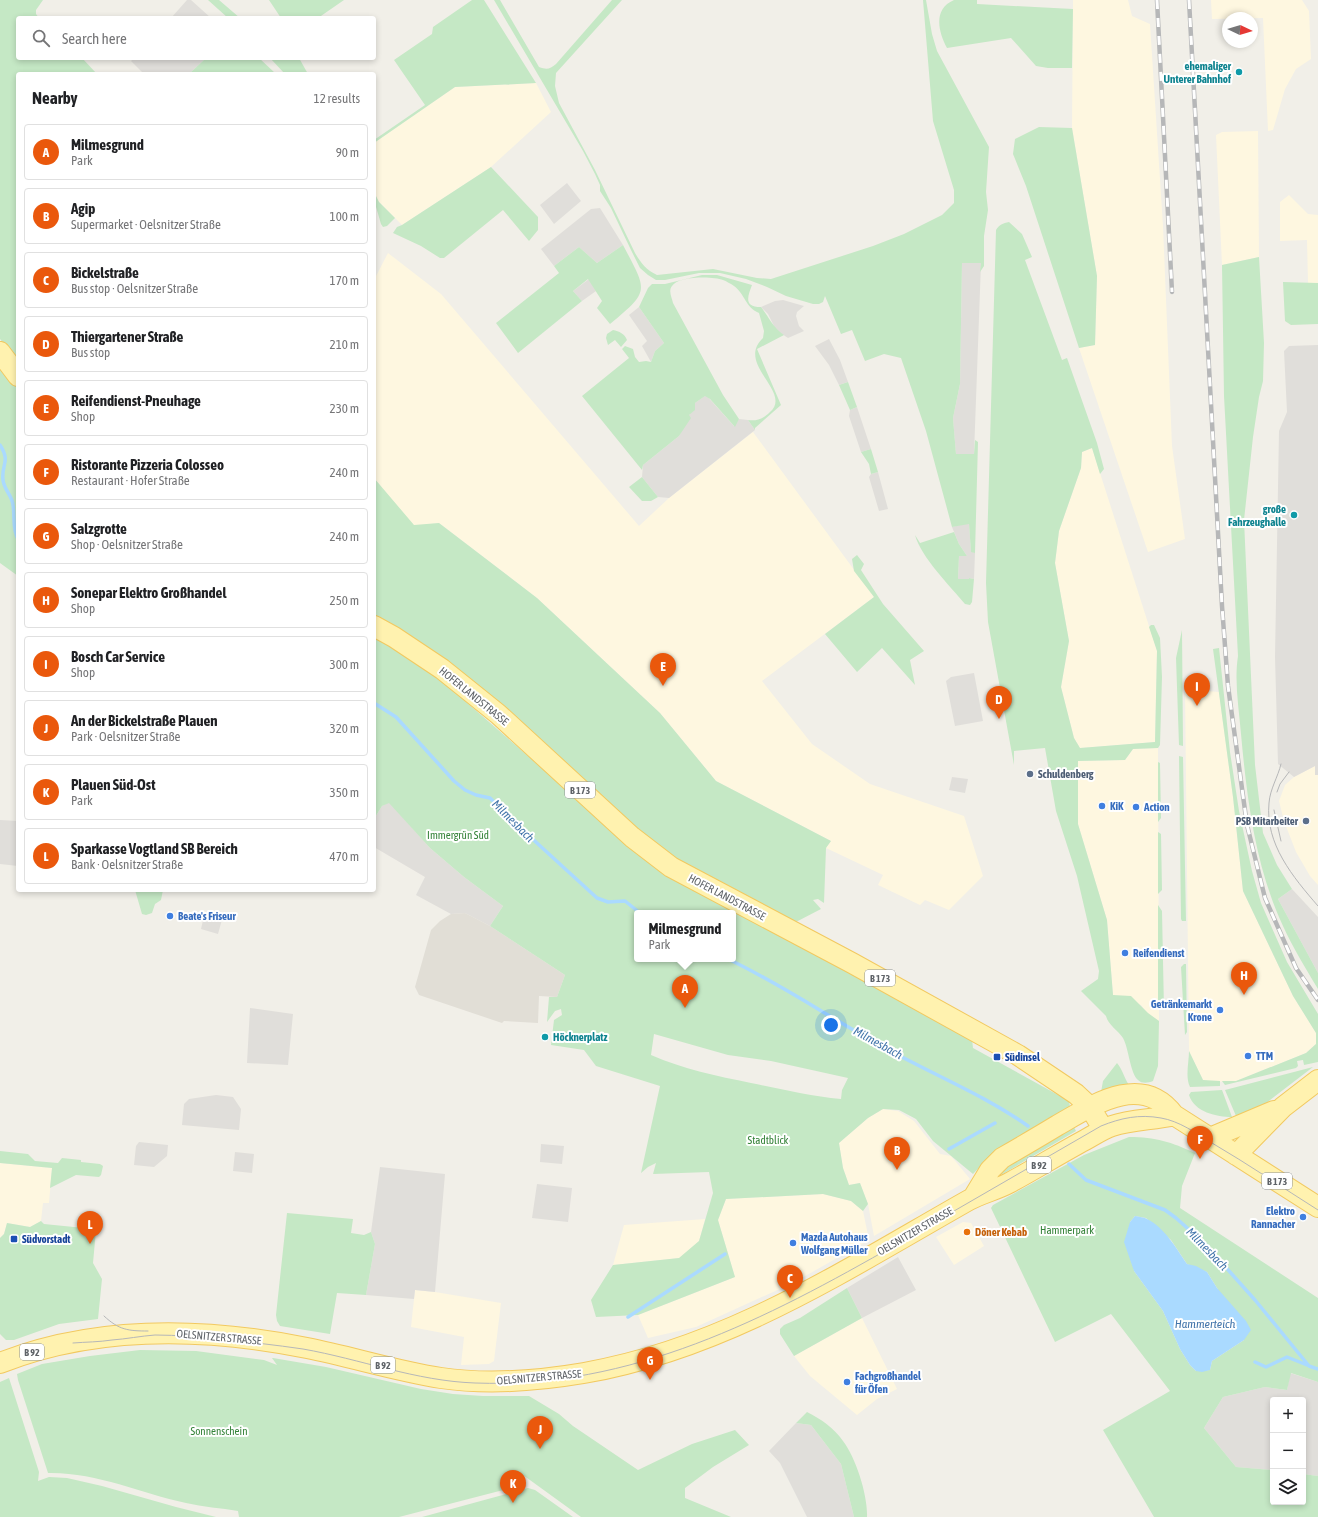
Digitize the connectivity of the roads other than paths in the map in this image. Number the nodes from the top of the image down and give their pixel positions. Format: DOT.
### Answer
graph roads {
  1 [pos="0,352"];
  2 [pos="16,373"];
  3 [pos="376,627"];
  4 [pos="1318,1080"];
  5 [pos="1090,1107"];
  6 [pos="1283,1107"];
  7 [pos="1174,1115"];
  8 [pos="1103,1129"];
  9 [pos="1210,1138"];
  10 [pos="1236,1156"];
  11 [pos="973,1198"];
  12 [pos="1318,1207"];
  13 [pos="0,1363"];
  1 -- 2 [label="main road"];
  3 -- 5 [label="main road, HOFER LANDSTRASSE / B 173"];
  4 -- 6 [label="main road"];
  5 -- 7 [label="main road, B 92"];
  5 -- 8 [label="main road, HOFER LANDSTRASSE / B 173"];
  5 -- 11 [label="main road, OELSNITZER STRASSE / B 92"];
  6 -- 9 [label="main road"];
  6 -- 10 [label="main road"];
  7 -- 8 [label="main road, B 92"];
  7 -- 9 [label="main road, B 92"];
  8 -- 11 [label="main road, OELSNITZER STRASSE / B 92"];
  9 -- 10 [label="main road, B 173"];
  10 -- 12 [label="main road, B 173"];
  11 -- 13 [label="main road, OELSNITZER STRASSE / B 92"];
}
